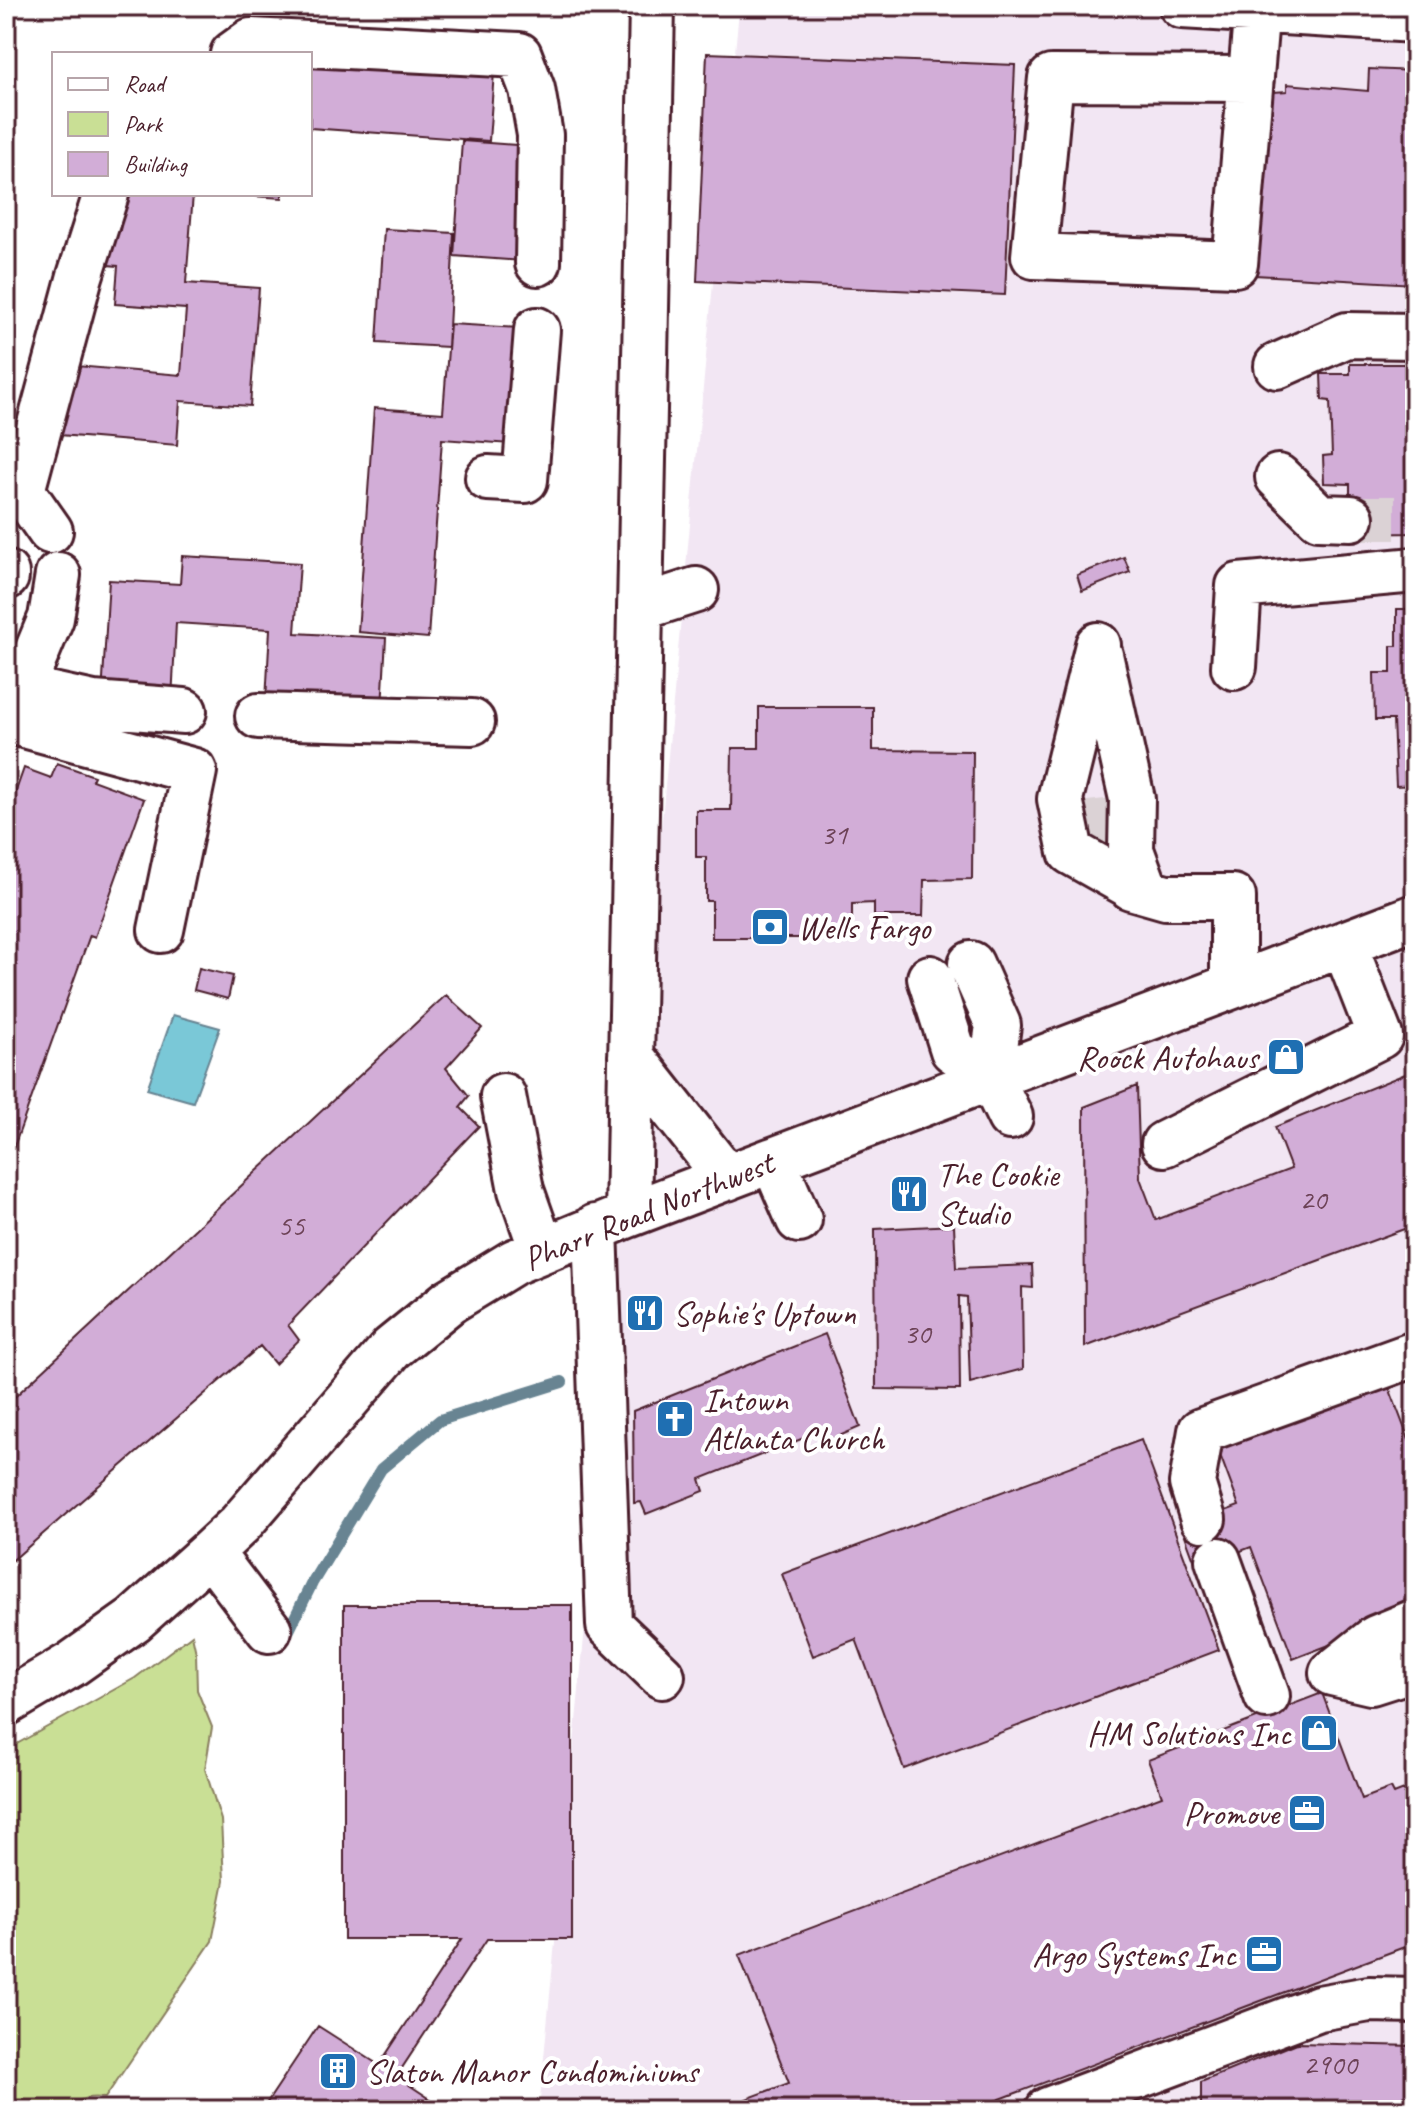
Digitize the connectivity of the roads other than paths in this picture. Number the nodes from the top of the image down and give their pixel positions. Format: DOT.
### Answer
graph roads {
  1 [pos="652,6"];
  2 [pos="1182,6"];
  3 [pos="1257,8"];
  4 [pos="1415,20"];
  5 [pos="236,52"];
  6 [pos="1251,79"];
  7 [pos="105,196"];
  8 [pos="538,263"];
  9 [pos="537,330"];
  10 [pos="1415,336"];
  11 [pos="1277,366"];
  12 [pos="1278,477"];
  13 [pos="488,478"];
  14 [pos="14,495"];
  15 [pos="1351,518"];
  16 [pos="50,531"];
  17 [pos="1415,570"];
  18 [pos="58,575"];
  19 [pos="696,590"];
  20 [pos="640,608"];
  21 [pos="1234,667"];
  22 [pos="11,698"];
  23 [pos="184,711"];
  24 [pos="258,716"];
  25 [pos="472,722"];
  26 [pos="1105,799"];
  27 [pos="1415,917"];
  28 [pos="161,930"];
  29 [pos="1344,944"];
  30 [pos="971,964"];
  31 [pos="930,978"];
  32 [pos="1233,986"];
  33 [pos="631,1056"];
  34 [pos="991,1078"];
  35 [pos="503,1096"];
  36 [pos="1010,1117"];
  37 [pos="1164,1144"];
  38 [pos="773,1160"];
  39 [pos="727,1178"];
  40 [pos="799,1220"];
  41 [pos="612,1221"];
  42 [pos="542,1250"];
  43 [pos="1415,1354"];
  44 [pos="1185,1498"];
  45 [pos="210,1552"];
  46 [pos="1215,1581"];
  47 [pos="1415,1622"];
  48 [pos="269,1630"];
  49 [pos="1415,1668"];
  50 [pos="662,1676"];
  51 [pos="1267,1696"];
  52 [pos="6,1703"];
  53 [pos="1415,2000"];
  54 [pos="1048,2110"];
  1 -- 20 [label="street"];
  2 -- 3 [label="street"];
  3 -- 4 [label="street"];
  3 -- 6 [label="street"];
  5 -- 8 [label="street"];
  6 -- 6 [label="street"];
  7 -- 14 [label="street"];
  9 -- 13 [label="street"];
  10 -- 11 [label="street"];
  12 -- 15 [label="street"];
  14 -- 16 [label="street"];
  17 -- 21 [label="street"];
  18 -- 22 [label="street"];
  19 -- 20 [label="street"];
  20 -- 33 [label="street"];
  22 -- 23 [label="street"];
  22 -- 28 [label="street"];
  24 -- 25 [label="street"];
  26 -- 32 [label="street"];
  27 -- 29 [label="street, Pharr Road Northwest"];
  29 -- 32 [label="street, Pharr Road Northwest"];
  29 -- 37 [label="street"];
  30 -- 34 [label="street"];
  31 -- 34 [label="street"];
  32 -- 34 [label="street, Pharr Road Northwest"];
  33 -- 39 [label="street"];
  33 -- 41 [label="street"];
  34 -- 36 [label="street"];
  34 -- 38 [label="street, Pharr Road Northwest"];
  35 -- 42 [label="street"];
  38 -- 39 [label="street, Pharr Road Northwest"];
  38 -- 40 [label="street"];
  39 -- 41 [label="street, Pharr Road Northwest"];
  41 -- 42 [label="street, Pharr Road Northwest"];
  41 -- 50 [label="street"];
  42 -- 45 [label="street, Pharr Road Northwest"];
  43 -- 44 [label="street"];
  45 -- 48 [label="street"];
  45 -- 52 [label="street, Pharr Road Northwest"];
  46 -- 51 [label="street"];
  47 -- 49 [label="street"];
  53 -- 54 [label="street"];
}
